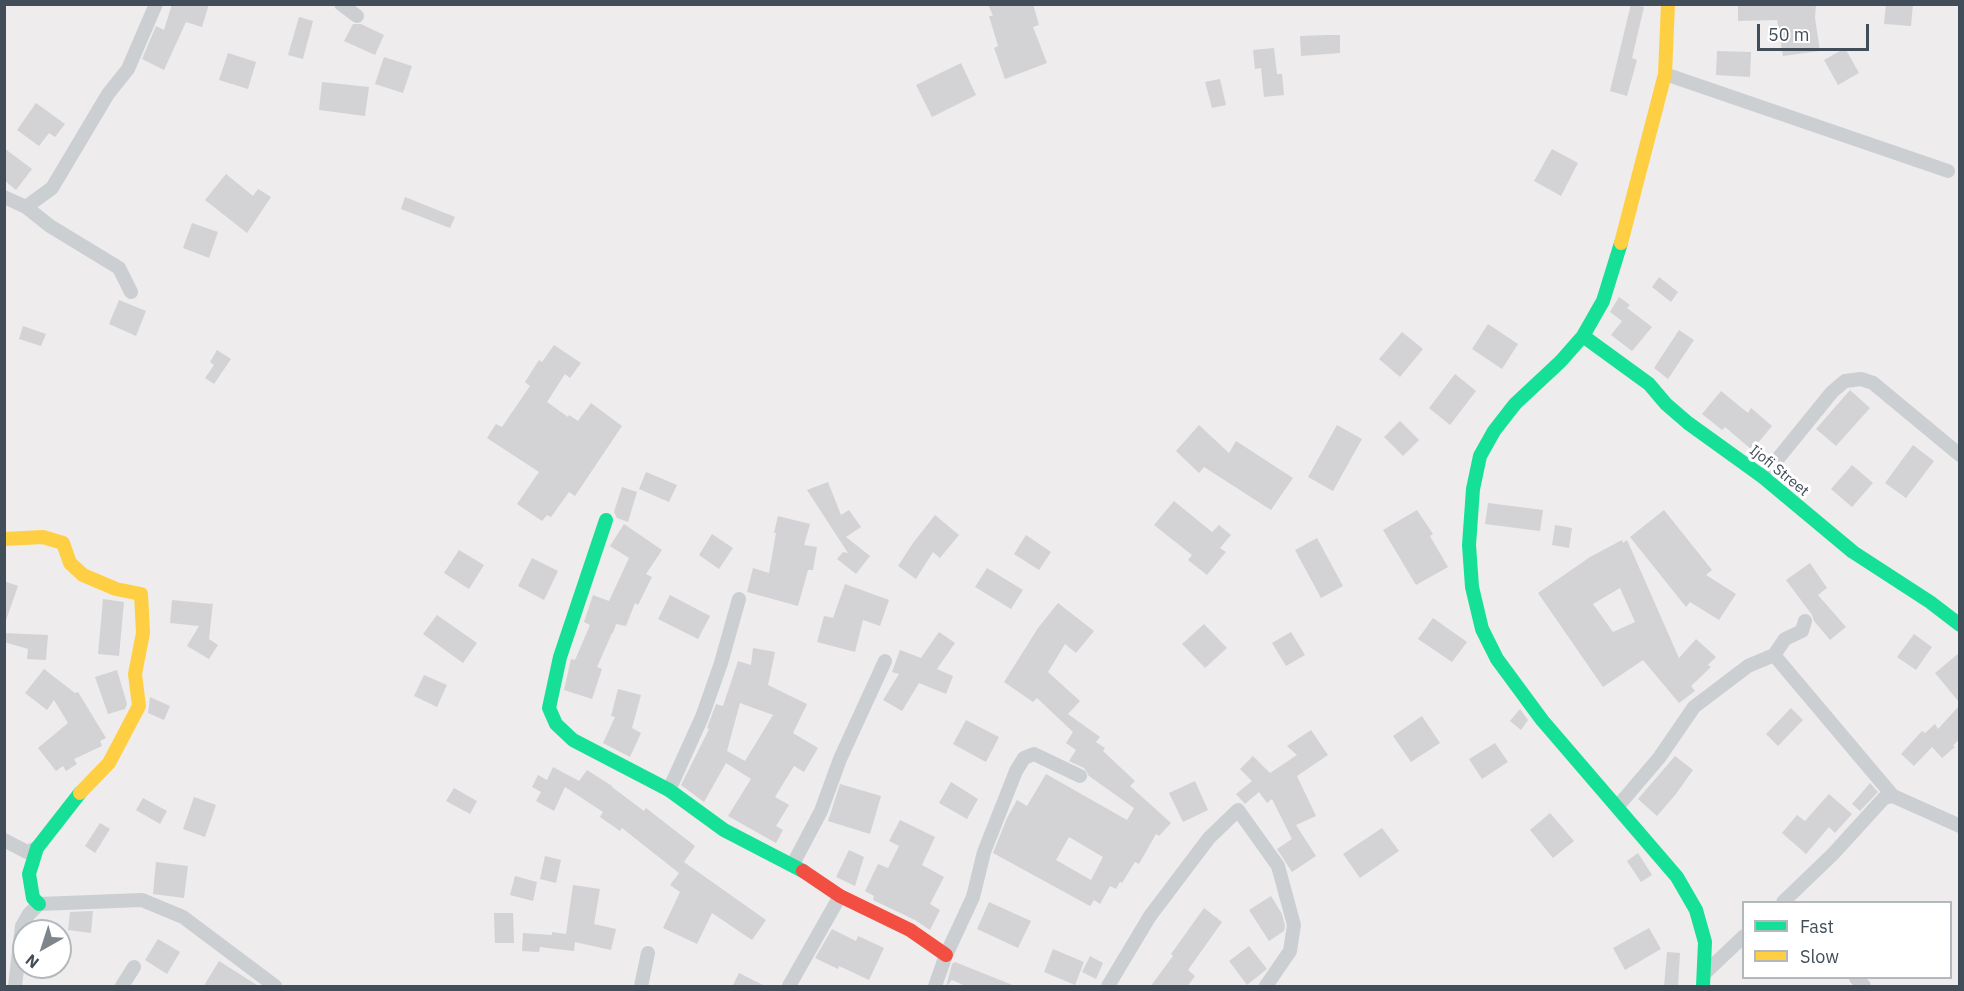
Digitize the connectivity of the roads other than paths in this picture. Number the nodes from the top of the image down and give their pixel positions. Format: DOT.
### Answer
graph roads {
  1 [pos="156,4"];
  2 [pos="341,4"];
  3 [pos="1668,4"];
  4 [pos="357,16"];
  5 [pos="1665,74"];
  6 [pos="1948,171"];
  7 [pos="4,197"];
  8 [pos="26,207"];
  9 [pos="131,292"];
  10 [pos="1583,336"];
  11 [pos="1959,454"];
  12 [pos="1763,477"];
  13 [pos="606,520"];
  14 [pos="4,539"];
  15 [pos="739,599"];
  16 [pos="1805,621"];
  17 [pos="1959,625"];
  18 [pos="1774,656"];
  19 [pos="885,661"];
  20 [pos="1080,776"];
  21 [pos="669,790"];
  22 [pos="1893,796"];
  23 [pos="1618,806"];
  24 [pos="1959,825"];
  25 [pos="4,840"];
  26 [pos="38,848"];
  27 [pos="794,864"];
  28 [pos="840,896"];
  29 [pos="1785,901"];
  30 [pos="39,904"];
  31 [pos="1742,937"];
  32 [pos="648,953"];
  33 [pos="946,955"];
  34 [pos="134,967"];
  35 [pos="1704,980"];
  36 [pos="15,987"];
  37 [pos="122,987"];
  38 [pos="275,987"];
  39 [pos="641,987"];
  40 [pos="789,987"];
  41 [pos="935,987"];
  42 [pos="1108,987"];
  43 [pos="1266,987"];
  1 -- 8 [label="street"];
  2 -- 4 [label="street"];
  3 -- 5 [label="street"];
  5 -- 6 [label="street"];
  5 -- 10 [label="street"];
  7 -- 8 [label="street"];
  8 -- 9 [label="street"];
  10 -- 12 [label="street, Ijofi Street"];
  10 -- 23 [label="street"];
  11 -- 12 [label="street"];
  12 -- 17 [label="street, Ijofi Street"];
  13 -- 21 [label="street"];
  14 -- 26 [label="street"];
  15 -- 21 [label="street"];
  16 -- 18 [label="street"];
  18 -- 22 [label="street"];
  18 -- 23 [label="street"];
  19 -- 27 [label="street"];
  20 -- 33 [label="street"];
  21 -- 27 [label="street"];
  22 -- 24 [label="street"];
  22 -- 29 [label="street"];
  23 -- 35 [label="street"];
  25 -- 26 [label="street"];
  26 -- 30 [label="street"];
  27 -- 28 [label="street"];
  28 -- 33 [label="street"];
  28 -- 40 [label="street"];
  30 -- 36 [label="street"];
  30 -- 38 [label="street"];
  31 -- 35 [label="street"];
  32 -- 39 [label="street"];
  33 -- 41 [label="street"];
  34 -- 37 [label="street"];
  42 -- 43 [label="street"];
}
